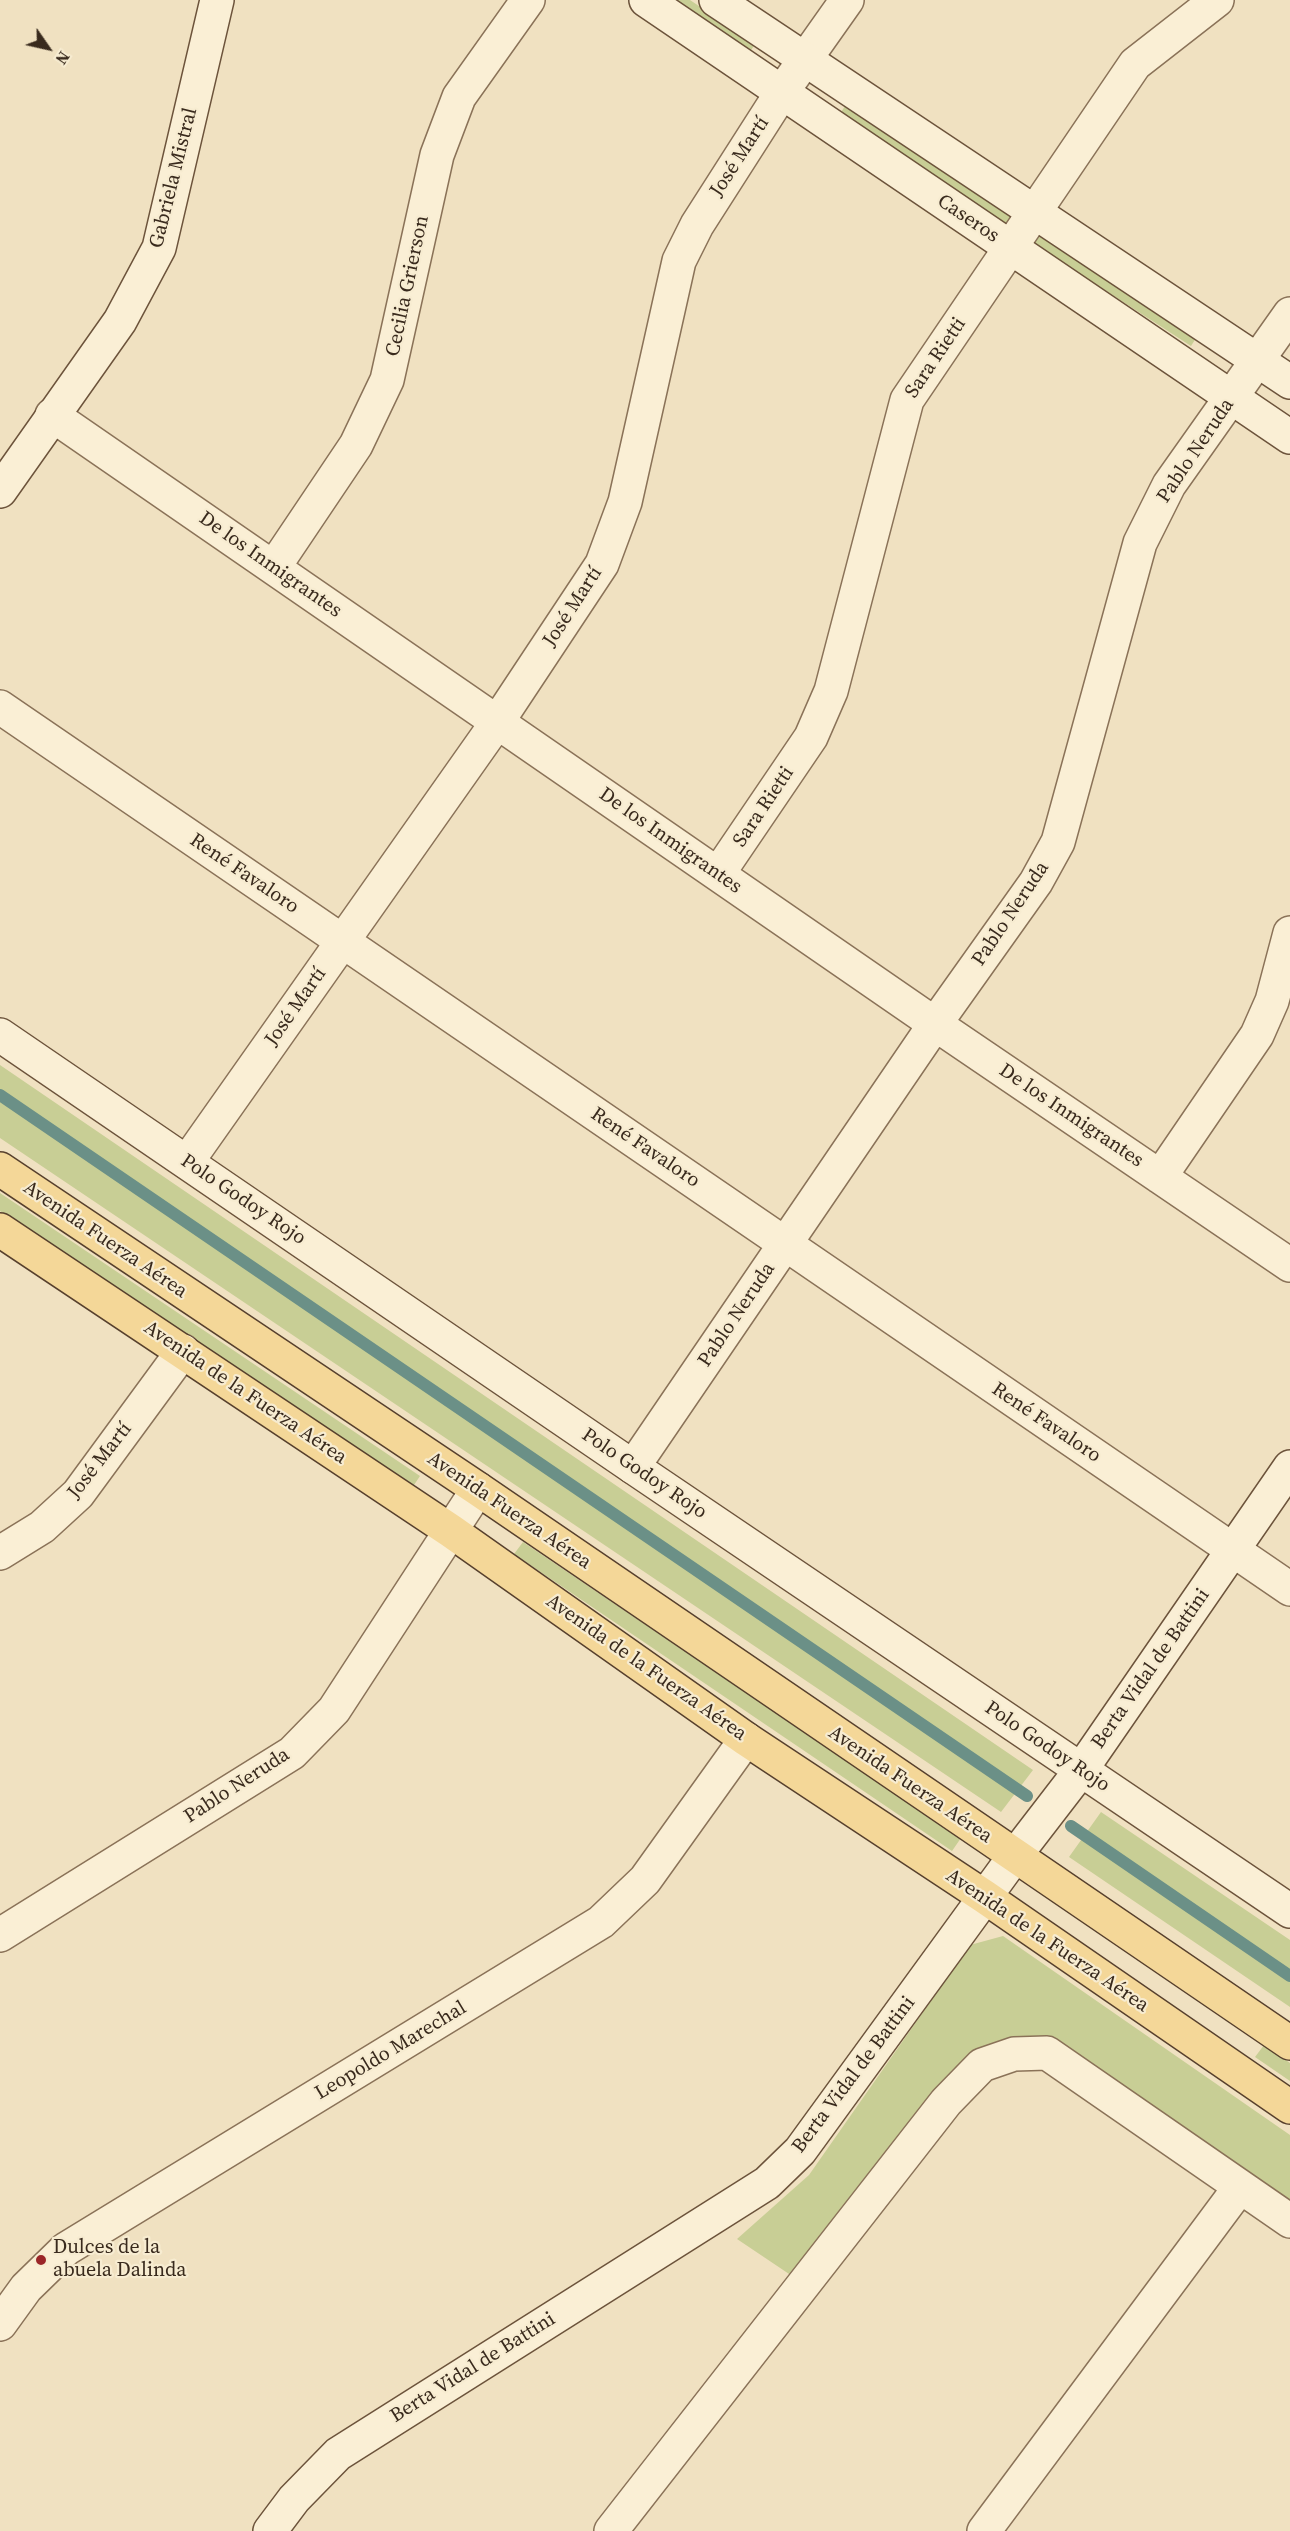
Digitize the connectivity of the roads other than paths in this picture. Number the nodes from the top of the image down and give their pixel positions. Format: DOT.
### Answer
graph roads {
  1 [pos="217,0"];
  2 [pos="528,0"];
  3 [pos="646,0"];
  4 [pos="716,0"];
  5 [pos="847,0"];
  6 [pos="1217,0"];
  7 [pos="804,60"];
  8 [pos="782,92"];
  9 [pos="1035,212"];
  10 [pos="1010,248"];
  11 [pos="1290,314"];
  12 [pos="1258,359"];
  13 [pos="1290,382"];
  14 [pos="1232,397"];
  15 [pos="52,415"];
  16 [pos="1290,437"];
  17 [pos="0,491"];
  18 [pos="274,567"];
  19 [pos="0,707"];
  20 [pos="498,721"];
  21 [pos="718,874"];
  22 [pos="1290,933"];
  23 [pos="342,942"];
  24 [pos="935,1024"];
  25 [pos="0,1035"];
  26 [pos="187,1162"];
  27 [pos="0,1169"];
  28 [pos="1160,1177"];
  29 [pos="0,1230"];
  30 [pos="785,1244"];
  31 [pos="1290,1265"];
  32 [pos="183,1351"];
  33 [pos="633,1467"];
  34 [pos="1290,1467"];
  35 [pos="478,1489"];
  36 [pos="451,1531"];
  37 [pos="1233,1550"];
  38 [pos="0,1553"];
  39 [pos="1290,1589"];
  40 [pos="746,1739"];
  41 [pos="1081,1770"];
  42 [pos="1014,1857"];
  43 [pos="985,1897"];
  44 [pos="1290,1911"];
  45 [pos="0,1935"];
  46 [pos="1290,2043"];
  47 [pos="1290,2107"];
  48 [pos="1240,2187"];
  49 [pos="1290,2221"];
  50 [pos="0,2324"];
  51 [pos="270,2531"];
  52 [pos="611,2531"];
  53 [pos="984,2531"];
  1 -- 15 [label="street, Gabriela Mistral"];
  2 -- 18 [label="street, Cecilia Grierson"];
  3 -- 8 [label="street, Caseros"];
  4 -- 7 [label="street"];
  5 -- 7 [label="street, José Martí"];
  6 -- 9 [label="street, Sara Rietti"];
  7 -- 8 [label="street, José Martí"];
  7 -- 9 [label="street"];
  8 -- 10 [label="street, Caseros"];
  8 -- 20 [label="street, José Martí"];
  9 -- 10 [label="street, Sara Rietti"];
  9 -- 12 [label="street"];
  10 -- 14 [label="street, Caseros"];
  10 -- 21 [label="street, Sara Rietti"];
  11 -- 12 [label="street, Pablo Neruda"];
  12 -- 13 [label="street"];
  12 -- 14 [label="street, Pablo Neruda"];
  14 -- 16 [label="street, Caseros"];
  14 -- 24 [label="street, Pablo Neruda"];
  15 -- 17 [label="street, Gabriela Mistral"];
  15 -- 18 [label="street, De los Inmigrantes"];
  18 -- 20 [label="street, De los Inmigrantes"];
  19 -- 23 [label="street, René Favaloro"];
  20 -- 21 [label="street, De los Inmigrantes"];
  20 -- 23 [label="street, José Martí"];
  21 -- 24 [label="street, De los Inmigrantes"];
  22 -- 28 [label="street"];
  23 -- 26 [label="street, José Martí"];
  23 -- 30 [label="street, René Favaloro"];
  24 -- 28 [label="street, De los Inmigrantes"];
  24 -- 30 [label="street, Pablo Neruda"];
  25 -- 26 [label="street, Polo Godoy Rojo"];
  26 -- 33 [label="street, Polo Godoy Rojo"];
  27 -- 35 [label="main road, Avenida Fuerza Aérea"];
  28 -- 31 [label="street, De los Inmigrantes"];
  29 -- 32 [label="main road, Avenida de la Fuerza Aérea"];
  30 -- 33 [label="street, Pablo Neruda"];
  30 -- 37 [label="street, René Favaloro"];
  32 -- 36 [label="main road, Avenida de la Fuerza Aérea"];
  32 -- 38 [label="street, José Martí"];
  33 -- 41 [label="street, Polo Godoy Rojo"];
  34 -- 37 [label="street, Berta Vidal de Battini"];
  35 -- 36 [label="street, Pablo Neruda"];
  35 -- 42 [label="main road, Avenida Fuerza Aérea"];
  36 -- 40 [label="main road, Avenida de la Fuerza Aérea"];
  36 -- 45 [label="street, Pablo Neruda"];
  37 -- 39 [label="street, René Favaloro"];
  37 -- 41 [label="street, Berta Vidal de Battini"];
  40 -- 43 [label="main road, Avenida de la Fuerza Aérea"];
  40 -- 50 [label="street, Leopoldo Marechal"];
  41 -- 42 [label="street, Berta Vidal de Battini"];
  41 -- 44 [label="street, Polo Godoy Rojo"];
  42 -- 43 [label="street, Berta Vidal de Battini"];
  42 -- 46 [label="main road"];
  43 -- 47 [label="main road, Avenida de la Fuerza Aérea"];
  43 -- 51 [label="street, Berta Vidal de Battini"];
  48 -- 49 [label="street"];
  48 -- 52 [label="street"];
  48 -- 53 [label="street"];
}
